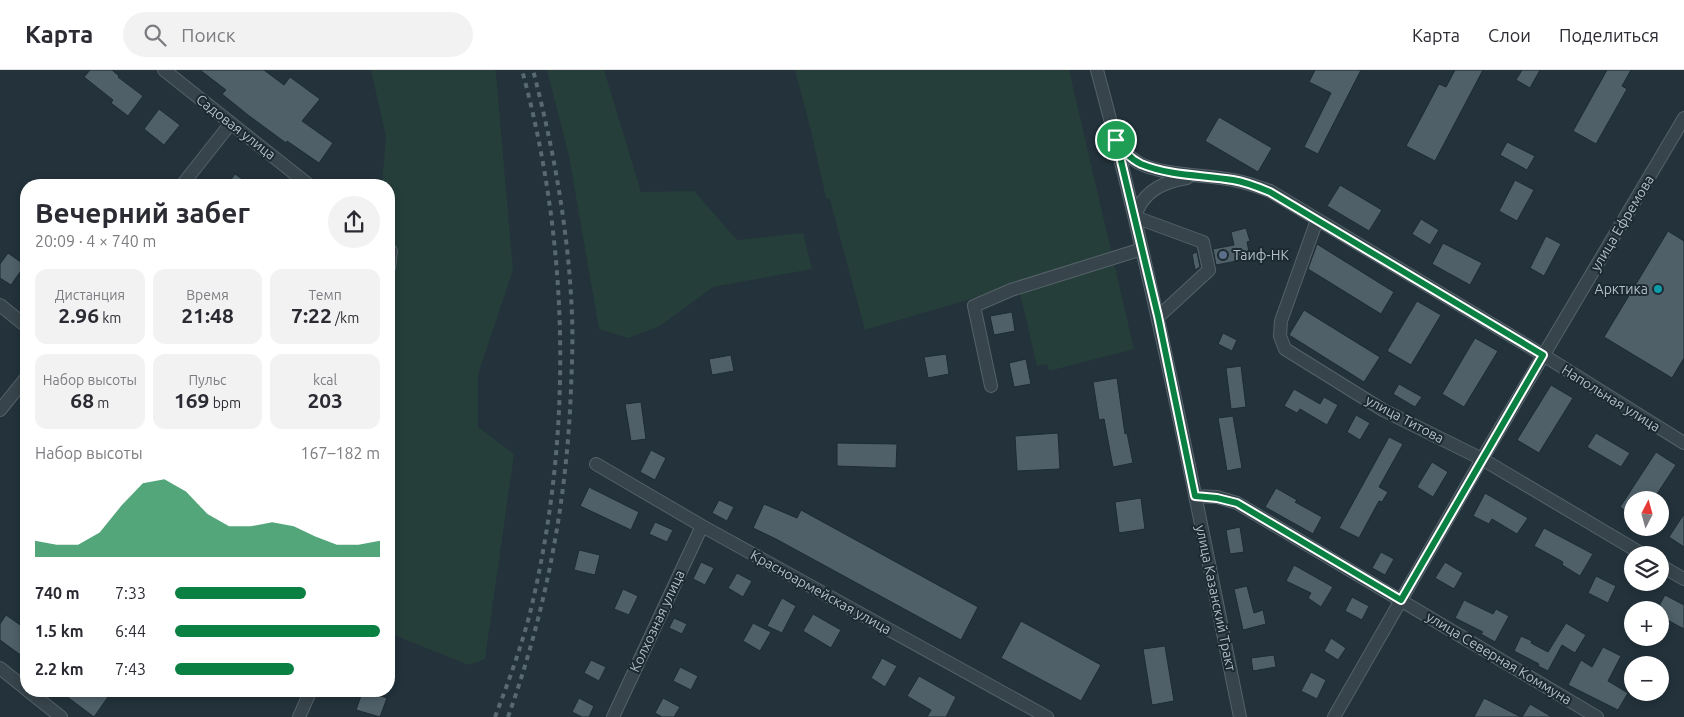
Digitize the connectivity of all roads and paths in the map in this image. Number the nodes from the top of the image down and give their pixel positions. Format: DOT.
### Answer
graph roads {
  1 [pos="164,70"];
  2 [pos="1097,70"];
  3 [pos="1684,118"];
  4 [pos="232,123"];
  5 [pos="1116,140"];
  6 [pos="1200,176"];
  7 [pos="187,179"];
  8 [pos="302,179"];
  9 [pos="1135,217"];
  10 [pos="1317,220"];
  11 [pos="1142,249"];
  12 [pos="0,305"];
  13 [pos="1158,316"];
  14 [pos="20,321"];
  15 [pos="1543,355"];
  16 [pos="20,385"];
  17 [pos="991,386"];
  18 [pos="0,410"];
  19 [pos="1684,443"];
  20 [pos="1482,459"];
  21 [pos="596,464"];
  22 [pos="1195,496"];
  23 [pos="702,526"];
  24 [pos="1629,546"];
  25 [pos="1669,570"];
  26 [pos="1684,579"];
  27 [pos="1401,600"];
  28 [pos="0,668"];
  29 [pos="20,684"];
  30 [pos="36,697"];
  31 [pos="308,697"];
  32 [pos="61,717"];
  33 [pos="299,717"];
  34 [pos="613,717"];
  35 [pos="1047,717"];
  36 [pos="1240,717"];
  37 [pos="1334,717"];
  38 [pos="1597,717"];
  1 -- 4 [label="street, Садовая улица"];
  2 -- 5 [label="street, улица Казанский Тракт"];
  3 -- 15 [label="street, улица Ефремова"];
  4 -- 7 [label="street"];
  4 -- 8 [label="street, Садовая улица"];
  5 -- 6 [label="street, Напольная улица"];
  5 -- 9 [label="street, улица Казанский Тракт"];
  6 -- 9 [label="street"];
  6 -- 10 [label="street, Напольная улица"];
  9 -- 11 [label="street, улица Казанский Тракт"];
  9 -- 13 [label="street"];
  10 -- 15 [label="street, Напольная улица"];
  10 -- 20 [label="street, улица Титова"];
  11 -- 13 [label="street, улица Казанский Тракт"];
  11 -- 17 [label="street"];
  12 -- 14 [label="street"];
  13 -- 22 [label="street, улица Казанский Тракт"];
  15 -- 19 [label="street, Напольная улица"];
  15 -- 20 [label="street, улица Ефремова"];
  16 -- 18 [label="street"];
  20 -- 24 [label="street, улица Титова"];
  20 -- 27 [label="street, улица Ефремова"];
  21 -- 23 [label="street, Красноармейская улица"];
  22 -- 27 [label="street, улица Северная Коммуна"];
  22 -- 36 [label="street, улица Казанский Тракт"];
  23 -- 34 [label="street, Колхозная улица"];
  23 -- 35 [label="street, Красноармейская улица"];
  25 -- 26 [label="street"];
  27 -- 37 [label="street, улица Ефремова"];
  27 -- 38 [label="street, улица Северная Коммуна"];
  28 -- 29 [label="street"];
  30 -- 32 [label="street"];
  31 -- 33 [label="street"];
}
